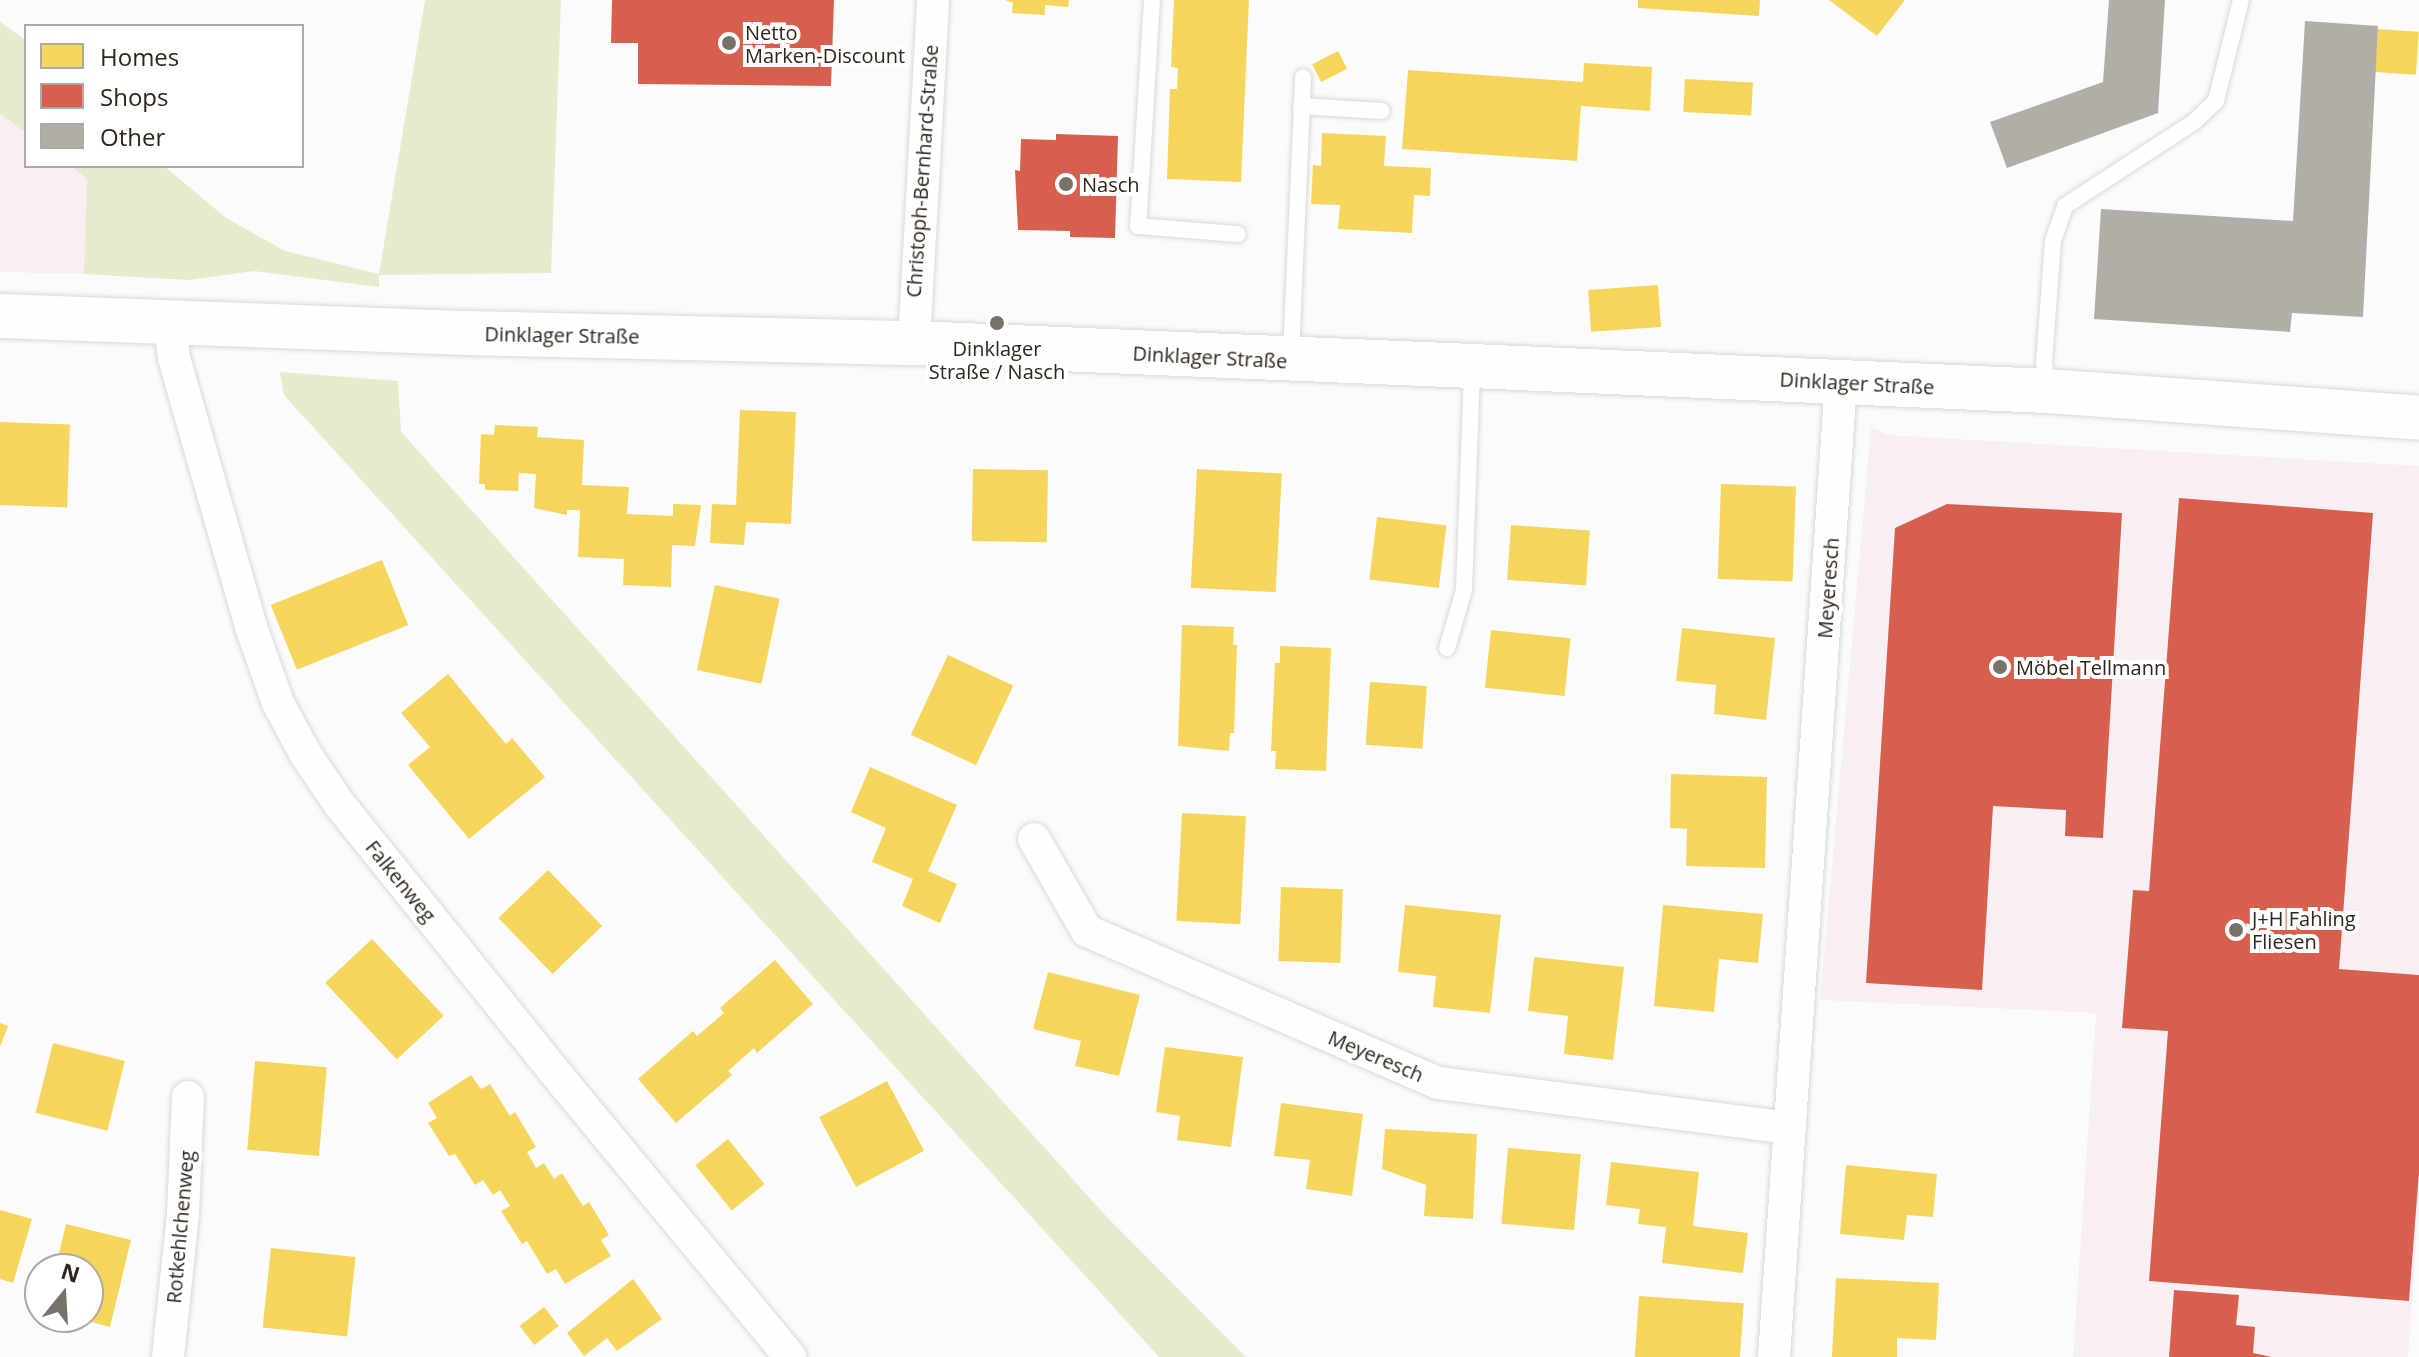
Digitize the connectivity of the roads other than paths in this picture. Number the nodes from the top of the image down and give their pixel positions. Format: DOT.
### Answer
graph roads {
  1 [pos="933,0"];
  2 [pos="1152,0"];
  3 [pos="2241,0"];
  4 [pos="1303,77"];
  5 [pos="1301,106"];
  6 [pos="1382,111"];
  7 [pos="1238,234"];
  8 [pos="0,316"];
  9 [pos="170,321"];
  10 [pos="914,343"];
  11 [pos="1291,361"];
  12 [pos="1472,366"];
  13 [pos="1841,382"];
  14 [pos="2046,391"];
  15 [pos="2419,418"];
  16 [pos="1447,648"];
  17 [pos="1034,839"];
  18 [pos="188,1097"];
  19 [pos="1790,1128"];
  20 [pos="168,1357"];
  21 [pos="790,1357"];
  22 [pos="1774,1357"];
  1 -- 10 [label="street, Christoph-Bernhard-Straße"];
  2 -- 7 [label="lane"];
  3 -- 14 [label="lane"];
  4 -- 5 [label="lane"];
  5 -- 6 [label="lane"];
  5 -- 11 [label="lane"];
  8 -- 9 [label="main road, Dinklager Straße"];
  9 -- 10 [label="main road, Dinklager Straße"];
  9 -- 21 [label="street, Falkenweg"];
  10 -- 11 [label="main road, Dinklager Straße"];
  11 -- 12 [label="main road, Dinklager Straße"];
  12 -- 13 [label="main road, Dinklager Straße"];
  12 -- 16 [label="lane"];
  13 -- 14 [label="main road, Dinklager Straße"];
  13 -- 19 [label="street, Meyeresch"];
  14 -- 15 [label="main road, Dinklager Straße"];
  17 -- 19 [label="street, Meyeresch"];
  18 -- 20 [label="street, Rotkehlchenweg"];
  19 -- 22 [label="street, Meyeresch"];
}
